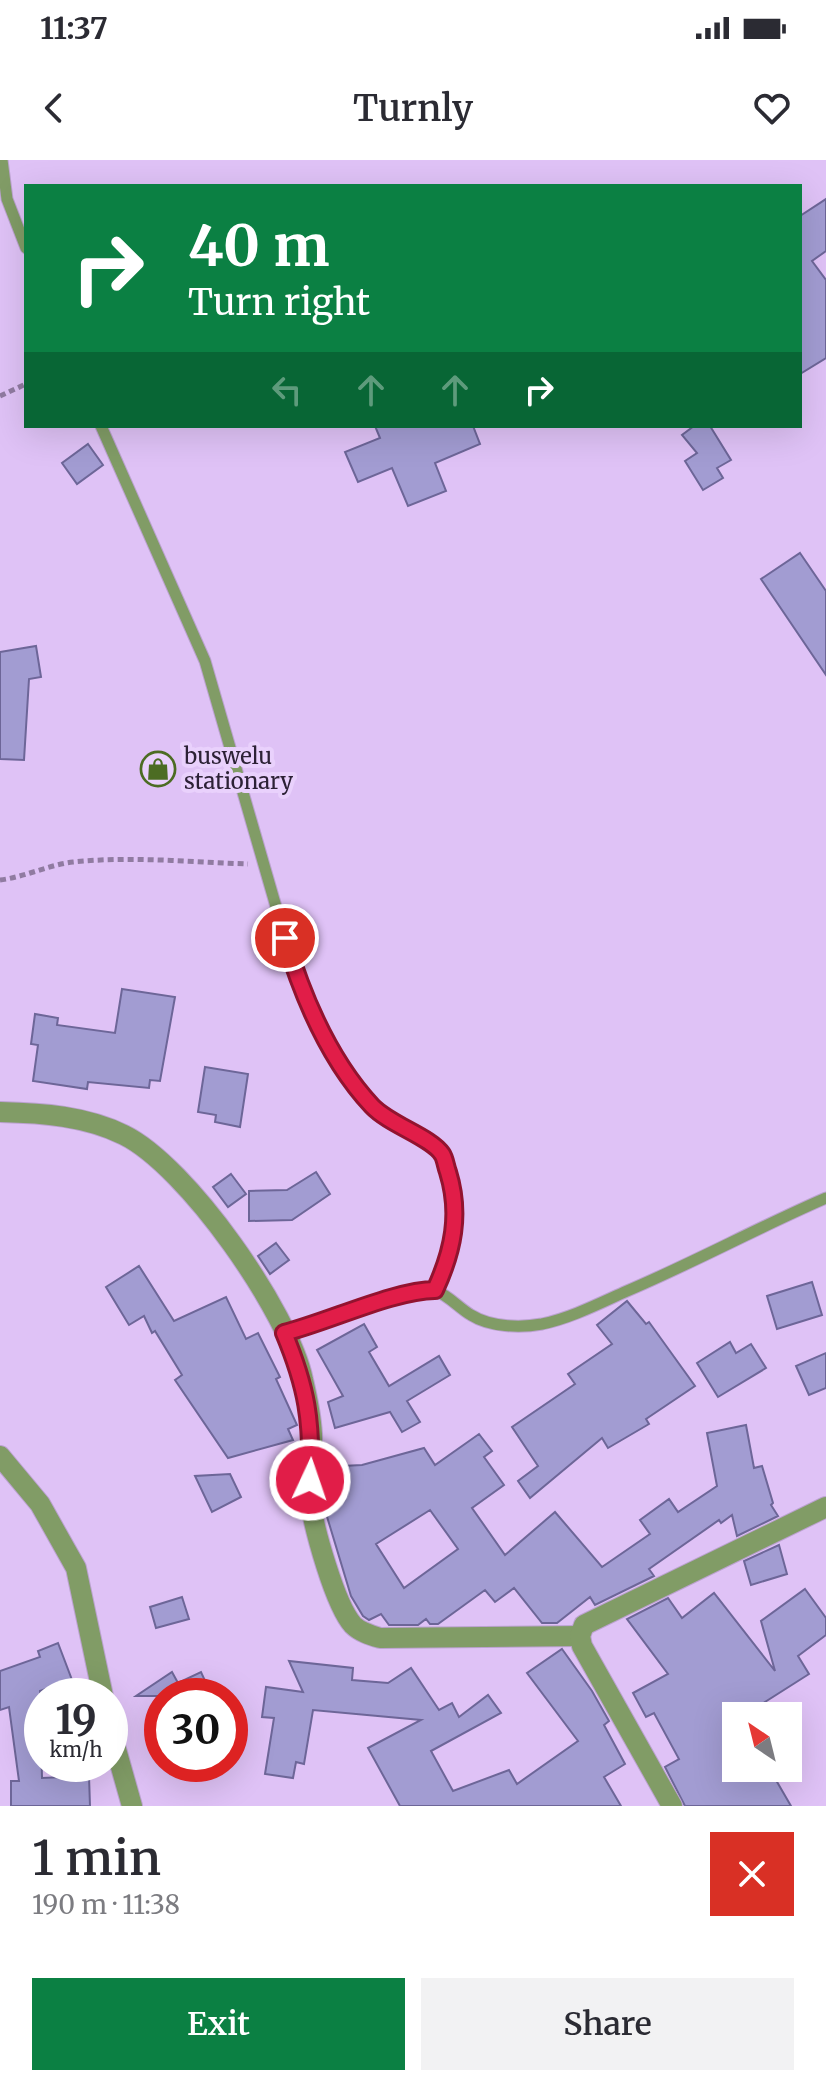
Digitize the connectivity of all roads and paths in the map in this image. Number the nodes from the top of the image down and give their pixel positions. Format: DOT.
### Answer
graph roads {
  1 [pos="2,160"];
  2 [pos="24,243"];
  3 [pos="24,385"];
  4 [pos="0,396"];
  5 [pos="102,428"];
  6 [pos="263,865"];
  7 [pos="0,880"];
  8 [pos="0,1112"];
  9 [pos="826,1198"];
  10 [pos="435,1290"];
  11 [pos="284,1333"];
  12 [pos="0,1456"];
  13 [pos="826,1507"];
  14 [pos="580,1636"];
  15 [pos="99,1678"];
  16 [pos="125,1782"];
  17 [pos="132,1806"];
  18 [pos="672,1806"];
  1 -- 2 [label="lane"];
  3 -- 4 [label="path"];
  5 -- 6 [label="lane"];
  6 -- 7 [label="path"];
  6 -- 10 [label="lane"];
  8 -- 11 [label="street"];
  9 -- 10 [label="lane"];
  10 -- 11 [label="lane"];
  11 -- 14 [label="street"];
  12 -- 15 [label="street"];
  13 -- 14 [label="street"];
  14 -- 18 [label="street"];
  16 -- 17 [label="street"];
}
